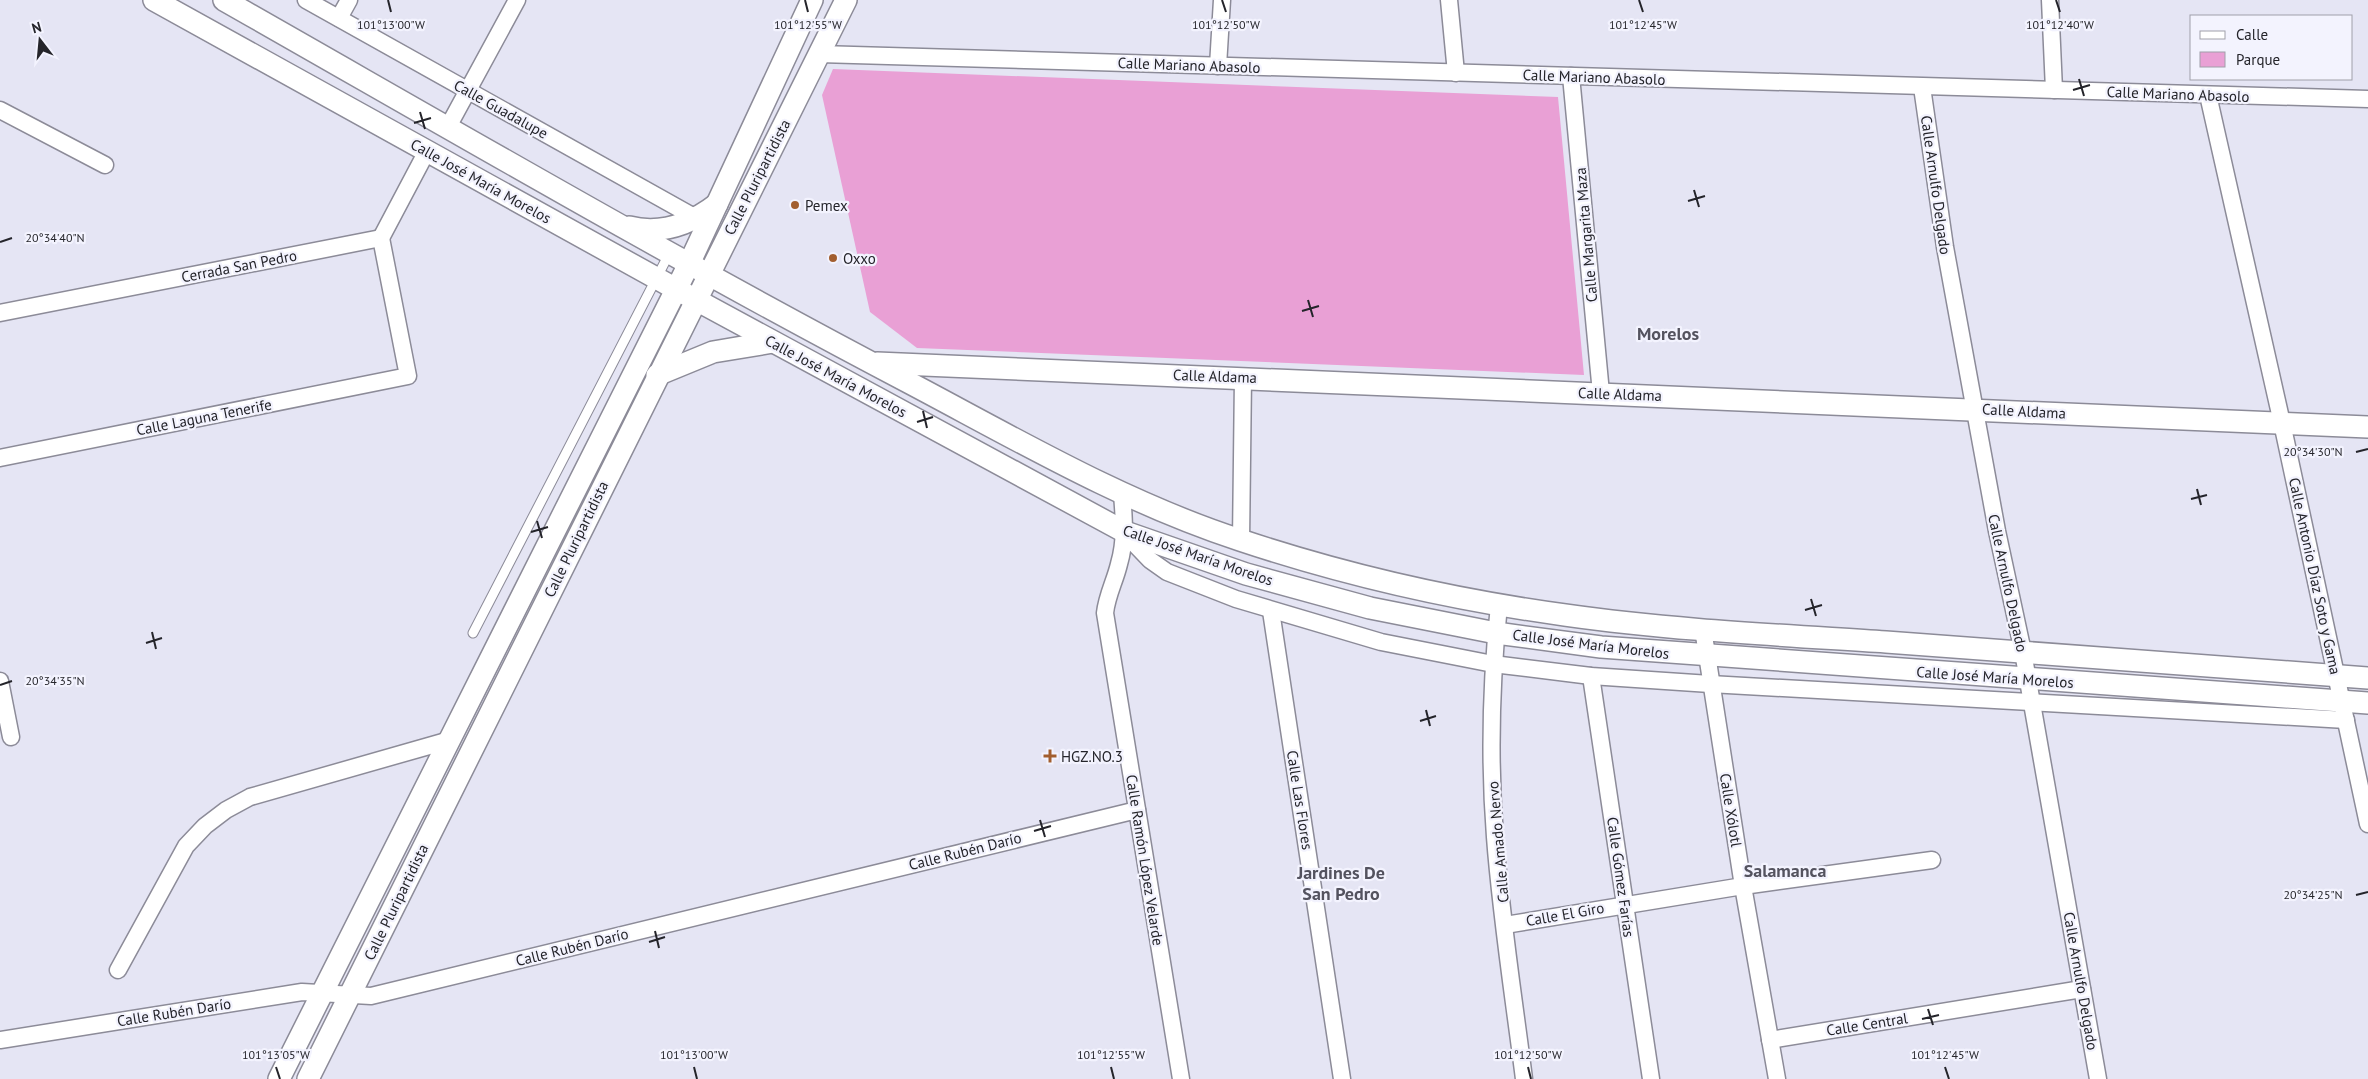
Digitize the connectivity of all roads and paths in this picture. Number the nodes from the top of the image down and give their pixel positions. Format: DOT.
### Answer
graph roads {
  1 [pos="154,0"];
  2 [pos="224,0"];
  3 [pos="306,0"];
  4 [pos="349,0"];
  5 [pos="517,0"];
  6 [pos="812,0"];
  7 [pos="846,0"];
  8 [pos="1222,0"];
  9 [pos="1448,0"];
  10 [pos="2050,0"];
  11 [pos="180,6"];
  12 [pos="339,18"];
  13 [pos="819,54"];
  14 [pos="1218,66"];
  15 [pos="1456,73"];
  16 [pos="1571,76"];
  17 [pos="1922,86"];
  18 [pos="468,90"];
  19 [pos="2054,90"];
  20 [pos="2208,95"];
  21 [pos="2368,100"];
  22 [pos="0,110"];
  23 [pos="448,127"];
  24 [pos="427,151"];
  25 [pos="105,165"];
  26 [pos="717,203"];
  27 [pos="696,218"];
  28 [pos="620,225"];
  29 [pos="382,238"];
  30 [pos="669,254"];
  31 [pos="689,264"];
  32 [pos="708,275"];
  33 [pos="657,278"];
  34 [pos="676,289"];
  35 [pos="695,300"];
  36 [pos="0,313"];
  37 [pos="773,342"];
  38 [pos="872,363"];
  39 [pos="657,375"];
  40 [pos="1242,377"];
  41 [pos="1601,393"];
  42 [pos="1974,409"];
  43 [pos="2282,423"];
  44 [pos="2368,427"];
  45 [pos="0,458"];
  46 [pos="1122,494"];
  47 [pos="1125,533"];
  48 [pos="1241,541"];
  49 [pos="1498,605"];
  50 [pos="1271,611"];
  51 [pos="1702,629"];
  52 [pos="473,633"];
  53 [pos="1496,633"];
  54 [pos="2023,652"];
  55 [pos="1707,656"];
  56 [pos="1493,664"];
  57 [pos="2193,665"];
  58 [pos="1840,666"];
  59 [pos="1932,672"];
  60 [pos="2337,675"];
  61 [pos="1591,676"];
  62 [pos="2368,678"];
  63 [pos="2028,679"];
  64 [pos="1710,684"];
  65 [pos="1,689"];
  66 [pos="2191,690"];
  67 [pos="1839,691"];
  68 [pos="1931,697"];
  69 [pos="2032,702"];
  70 [pos="2368,703"];
  71 [pos="2189,711"];
  72 [pos="2344,711"];
  73 [pos="11,737"];
  74 [pos="450,740"];
  75 [pos="1137,810"];
  76 [pos="2368,824"];
  77 [pos="1932,860"];
  78 [pos="1743,886"];
  79 [pos="1625,904"];
  80 [pos="1505,925"];
  81 [pos="118,970"];
  82 [pos="2082,989"];
  83 [pos="323,993"];
  84 [pos="350,994"];
  85 [pos="0,1040"];
  86 [pos="1770,1040"];
  87 [pos="279,1079"];
  88 [pos="308,1079"];
  89 [pos="1181,1079"];
  90 [pos="1342,1079"];
  91 [pos="1524,1079"];
  92 [pos="1651,1079"];
  93 [pos="1777,1079"];
  94 [pos="2098,1079"];
  1 -- 11 [label="street, Calle José María Morelos"];
  2 -- 23 [label="street, Calle José María Morelos"];
  3 -- 12 [label="street, Calle Guadalupe"];
  4 -- 12 [label="street"];
  5 -- 18 [label="street"];
  6 -- 26 [label="street, Calle Pluripartidista"];
  7 -- 13 [label="street, Calle Pluripartidista"];
  8 -- 14 [label="street"];
  9 -- 15 [label="street"];
  10 -- 19 [label="street"];
  11 -- 24 [label="street, Calle José María Morelos"];
  12 -- 18 [label="street, Calle Guadalupe"];
  13 -- 14 [label="street, Calle Mariano Abasolo"];
  13 -- 32 [label="street, Calle Pluripartidista"];
  14 -- 15 [label="street, Calle Mariano Abasolo"];
  15 -- 16 [label="street, Calle Mariano Abasolo"];
  16 -- 17 [label="street, Calle Mariano Abasolo"];
  16 -- 41 [label="street, Calle Margarita Maza"];
  17 -- 19 [label="street, Calle Mariano Abasolo"];
  17 -- 42 [label="street, Calle Arnulfo Delgado"];
  18 -- 23 [label="street"];
  18 -- 27 [label="street, Calle Guadalupe"];
  19 -- 20 [label="street, Calle Mariano Abasolo"];
  20 -- 21 [label="street, Calle Mariano Abasolo"];
  20 -- 43 [label="street, Calle Antonio Díaz Soto y Gama"];
  22 -- 25 [label="street"];
  23 -- 28 [label="street, Calle José María Morelos"];
  24 -- 29 [label="street"];
  24 -- 33 [label="street, Calle José María Morelos"];
  26 -- 27 [label="street"];
  26 -- 31 [label="street, Calle Pluripartidista"];
  27 -- 28 [label="street"];
  28 -- 30 [label="street, Calle José María Morelos"];
  29 -- 36 [label="street, Cerrada San Pedro"];
  29 -- 45 [label="street, Calle Laguna Tenerife"];
  30 -- 31 [label="street, Calle José María Morelos"];
  30 -- 33 [label="lane"];
  31 -- 32 [label="street, Calle José María Morelos"];
  31 -- 34 [label="street, Calle Pluripartidista"];
  32 -- 35 [label="street, Calle Pluripartidista"];
  32 -- 38 [label="street, Calle José María Morelos"];
  33 -- 34 [label="street, Calle José María Morelos"];
  33 -- 52 [label="lane"];
  34 -- 35 [label="street, Calle José María Morelos"];
  34 -- 74 [label="street, Calle Pluripartidista"];
  35 -- 37 [label="street, Calle José María Morelos"];
  35 -- 39 [label="street, Calle Pluripartidista"];
  37 -- 39 [label="street"];
  37 -- 47 [label="street, Calle José María Morelos"];
  38 -- 40 [label="street, Calle Aldama"];
  38 -- 46 [label="street, Calle José María Morelos"];
  39 -- 84 [label="street, Calle Pluripartidista"];
  40 -- 41 [label="street, Calle Aldama"];
  40 -- 48 [label="street"];
  41 -- 42 [label="street, Calle Aldama"];
  42 -- 43 [label="street, Calle Aldama"];
  42 -- 54 [label="street, Calle Arnulfo Delgado"];
  43 -- 44 [label="street, Calle Aldama"];
  43 -- 60 [label="street, Calle Antonio Díaz Soto y Gama"];
  46 -- 47 [label="street, Calle Ramón López Velarde"];
  46 -- 48 [label="street, Calle José María Morelos"];
  47 -- 50 [label="street"];
  47 -- 53 [label="street, Calle José María Morelos"];
  47 -- 75 [label="street, Calle Ramón López Velarde"];
  48 -- 49 [label="street, Calle José María Morelos"];
  49 -- 51 [label="street, Calle José María Morelos"];
  49 -- 53 [label="street, Calle Amado Nervo"];
  50 -- 56 [label="street"];
  50 -- 90 [label="street, Calle Las Flores"];
  51 -- 54 [label="street, Calle José María Morelos"];
  51 -- 55 [label="street, Calle Xólotl"];
  53 -- 55 [label="street, Calle José María Morelos"];
  53 -- 56 [label="street, Calle Amado Nervo"];
  54 -- 57 [label="street, Calle José María Morelos"];
  54 -- 63 [label="street, Calle Arnulfo Delgado"];
  55 -- 58 [label="street, Calle José María Morelos"];
  55 -- 64 [label="street, Calle Xólotl"];
  56 -- 61 [label="street"];
  56 -- 80 [label="street, Calle Amado Nervo"];
  57 -- 60 [label="street, Calle José María Morelos"];
  57 -- 66 [label="street"];
  58 -- 59 [label="street, Calle José María Morelos"];
  58 -- 67 [label="street"];
  59 -- 63 [label="street, Calle José María Morelos"];
  59 -- 68 [label="street"];
  60 -- 62 [label="street, Calle José María Morelos"];
  60 -- 72 [label="street, Calle Antonio Díaz Soto y Gama"];
  61 -- 64 [label="street"];
  61 -- 79 [label="street, Calle Gómez Farías"];
  63 -- 66 [label="street, Calle José María Morelos"];
  63 -- 69 [label="street, Calle Arnulfo Delgado"];
  64 -- 67 [label="street"];
  64 -- 78 [label="street, Calle Xólotl"];
  65 -- 73 [label="street"];
  66 -- 71 [label="street"];
  66 -- 72 [label="street, Calle José María Morelos"];
  67 -- 68 [label="street"];
  68 -- 69 [label="street"];
  69 -- 71 [label="street"];
  69 -- 82 [label="street, Calle Arnulfo Delgado"];
  70 -- 72 [label="street, Calle José María Morelos"];
  71 -- 72 [label="street"];
  72 -- 76 [label="street, Calle Antonio Díaz Soto y Gama"];
  74 -- 81 [label="street"];
  74 -- 83 [label="street, Calle Pluripartidista"];
  75 -- 84 [label="street, Calle Rubén Darío"];
  75 -- 89 [label="street, Calle Ramón López Velarde"];
  77 -- 78 [label="street, Calle El Giro"];
  78 -- 79 [label="street, Calle El Giro"];
  78 -- 86 [label="street, Calle Xólotl"];
  79 -- 80 [label="street, Calle El Giro"];
  79 -- 92 [label="street, Calle Gómez Farías"];
  80 -- 91 [label="street, Calle Amado Nervo"];
  82 -- 86 [label="street, Calle Central"];
  82 -- 94 [label="street, Calle Arnulfo Delgado"];
  83 -- 84 [label="street, Calle Rubén Darío"];
  83 -- 85 [label="street, Calle Rubén Darío"];
  83 -- 87 [label="street, Calle Pluripartidista"];
  84 -- 88 [label="street, Calle Pluripartidista"];
  86 -- 93 [label="street, Calle Xólotl"];
}
